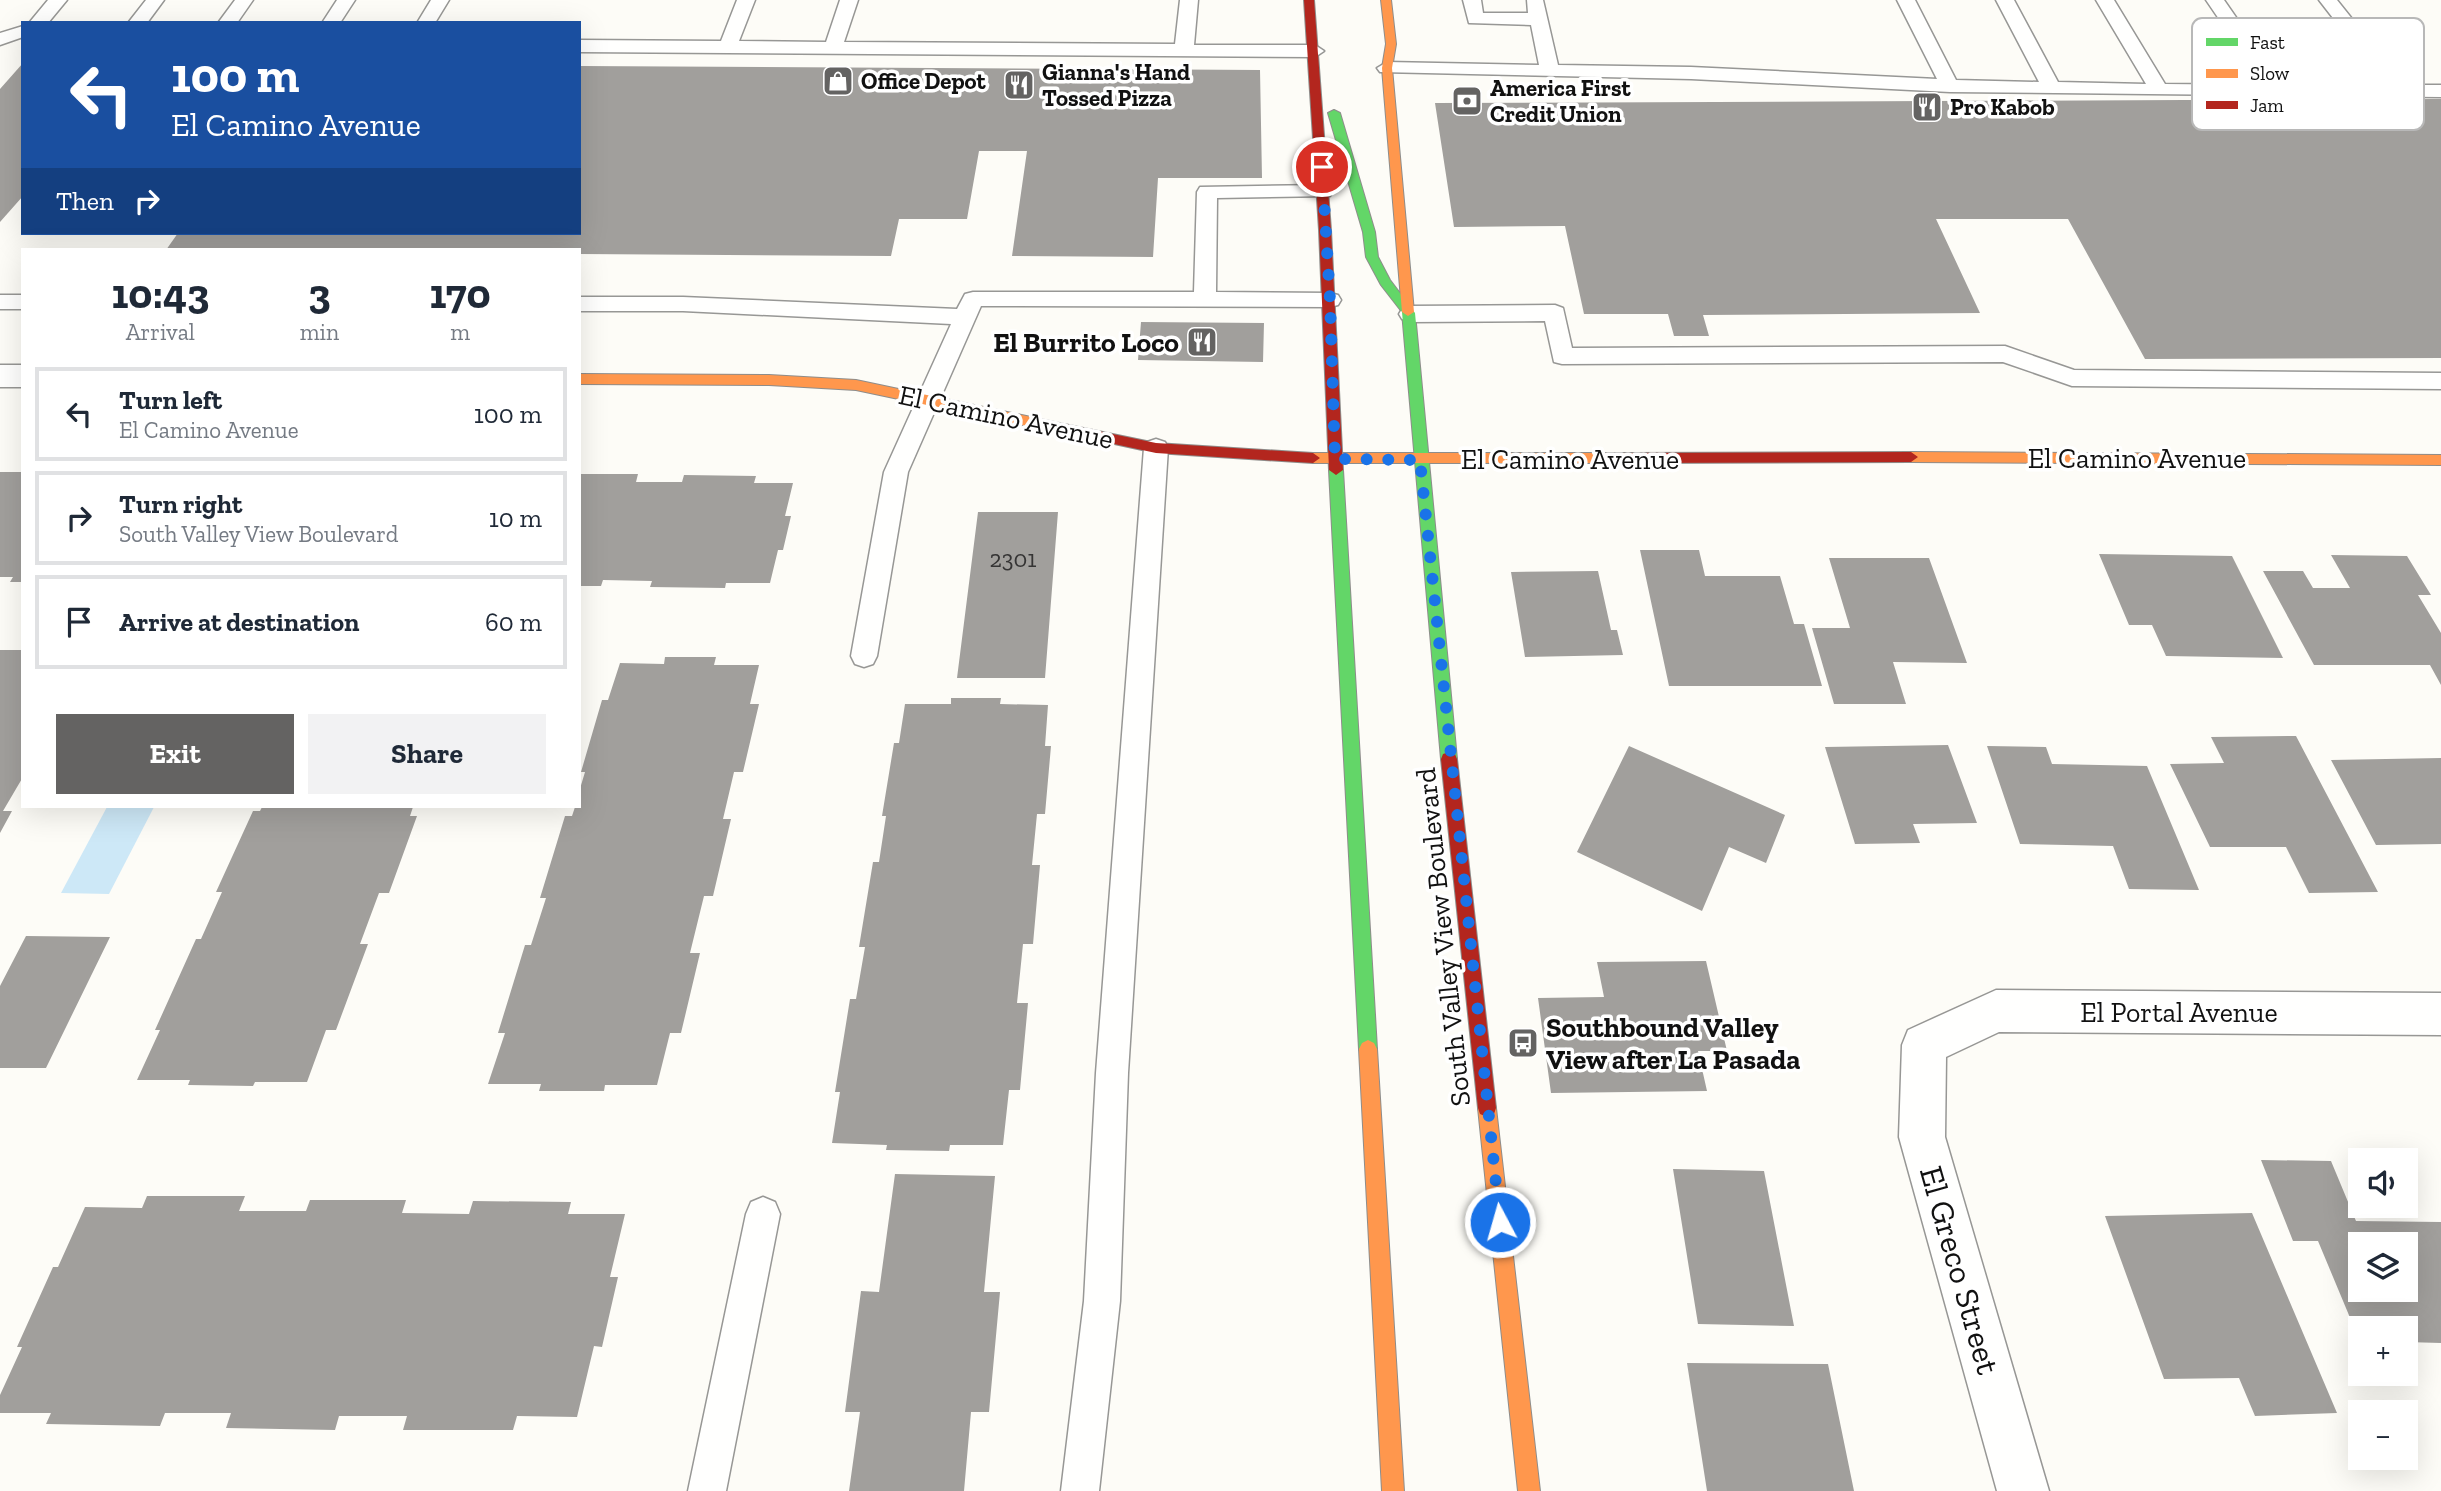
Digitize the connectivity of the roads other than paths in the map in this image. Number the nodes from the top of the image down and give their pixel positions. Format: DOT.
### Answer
graph roads {
  1 [pos="58,0"];
  2 [pos="155,0"];
  3 [pos="244,0"];
  4 [pos="346,0"];
  5 [pos="440,0"];
  6 [pos="746,0"];
  7 [pos="849,0"];
  8 [pos="1189,0"];
  9 [pos="1309,0"];
  10 [pos="1386,0"];
  11 [pos="1472,0"];
  12 [pos="1535,0"];
  13 [pos="1906,0"];
  14 [pos="2005,0"];
  15 [pos="2105,0"];
  16 [pos="2215,0"];
  17 [pos="2328,0"];
  18 [pos="2227,18"];
  19 [pos="2342,18"];
  20 [pos="1539,19"];
  21 [pos="39,21"];
  22 [pos="139,21"];
  23 [pos="228,21"];
  24 [pos="332,21"];
  25 [pos="427,21"];
  26 [pos="21,32"];
  27 [pos="0,40"];
  28 [pos="21,42"];
  29 [pos="581,46"];
  30 [pos="728,47"];
  31 [pos="833,48"];
  32 [pos="1184,50"];
  33 [pos="1315,51"];
  34 [pos="1387,68"];
  35 [pos="1550,71"];
  36 [pos="1950,86"];
  37 [pos="2052,88"];
  38 [pos="2159,90"];
  39 [pos="2192,90"];
  40 [pos="1323,191"];
  41 [pos="1205,298"];
  42 [pos="1330,300"];
  43 [pos="0,302"];
  44 [pos="21,302"];
  45 [pos="581,304"];
  46 [pos="1410,314"];
  47 [pos="965,317"];
  48 [pos="0,376"];
  49 [pos="21,376"];
  50 [pos="581,379"];
  51 [pos="2441,381"];
  52 [pos="931,400"];
  53 [pos="1156,447"];
  54 [pos="1335,459"];
  55 [pos="1420,460"];
  56 [pos="2441,460"];
  57 [pos="864,656"];
  58 [pos="2441,1014"];
  59 [pos="1924,1045"];
  60 [pos="762,1214"];
  61 [pos="707,1491"];
  62 [pos="1080,1491"];
  63 [pos="1393,1491"];
  64 [pos="1530,1491"];
  65 [pos="2023,1491"];
  1 -- 21 [label="lane"];
  2 -- 22 [label="lane"];
  3 -- 23 [label="lane"];
  4 -- 24 [label="lane"];
  5 -- 25 [label="lane"];
  6 -- 30 [label="lane"];
  7 -- 31 [label="lane"];
  8 -- 32 [label="lane"];
  9 -- 33 [label="main road"];
  10 -- 34 [label="main road, South Valley View Boulevard"];
  11 -- 20 [label="lane"];
  12 -- 20 [label="lane"];
  13 -- 36 [label="lane"];
  14 -- 37 [label="lane"];
  15 -- 38 [label="lane"];
  16 -- 18 [label="lane"];
  17 -- 19 [label="lane"];
  20 -- 35 [label="lane"];
  26 -- 27 [label="lane"];
  27 -- 28 [label="lane"];
  29 -- 30 [label="lane"];
  30 -- 31 [label="lane"];
  31 -- 32 [label="lane"];
  32 -- 33 [label="lane"];
  33 -- 40 [label="main road"];
  33 -- 46 [label="main road"];
  34 -- 35 [label="lane"];
  34 -- 46 [label="main road, South Valley View Boulevard"];
  35 -- 36 [label="lane"];
  36 -- 37 [label="lane"];
  37 -- 38 [label="lane"];
  38 -- 39 [label="lane"];
  40 -- 41 [label="lane"];
  40 -- 42 [label="main road"];
  41 -- 42 [label="lane"];
  41 -- 47 [label="lane"];
  42 -- 54 [label="main road"];
  43 -- 44 [label="lane"];
  45 -- 47 [label="lane"];
  46 -- 51 [label="lane"];
  46 -- 55 [label="main road, South Valley View Boulevard"];
  47 -- 52 [label="lane"];
  48 -- 49 [label="street"];
  50 -- 52 [label="main road, El Camino Avenue"];
  52 -- 53 [label="main road, El Camino Avenue"];
  52 -- 57 [label="lane"];
  53 -- 54 [label="main road, El Camino Avenue"];
  53 -- 62 [label="lane"];
  54 -- 55 [label="main road, El Camino Avenue"];
  54 -- 63 [label="main road"];
  55 -- 56 [label="main road, El Camino Avenue"];
  55 -- 64 [label="main road, South Valley View Boulevard"];
  58 -- 59 [label="street, El Portal Avenue"];
  59 -- 65 [label="street, El Greco Street"];
  60 -- 61 [label="lane"];
}
